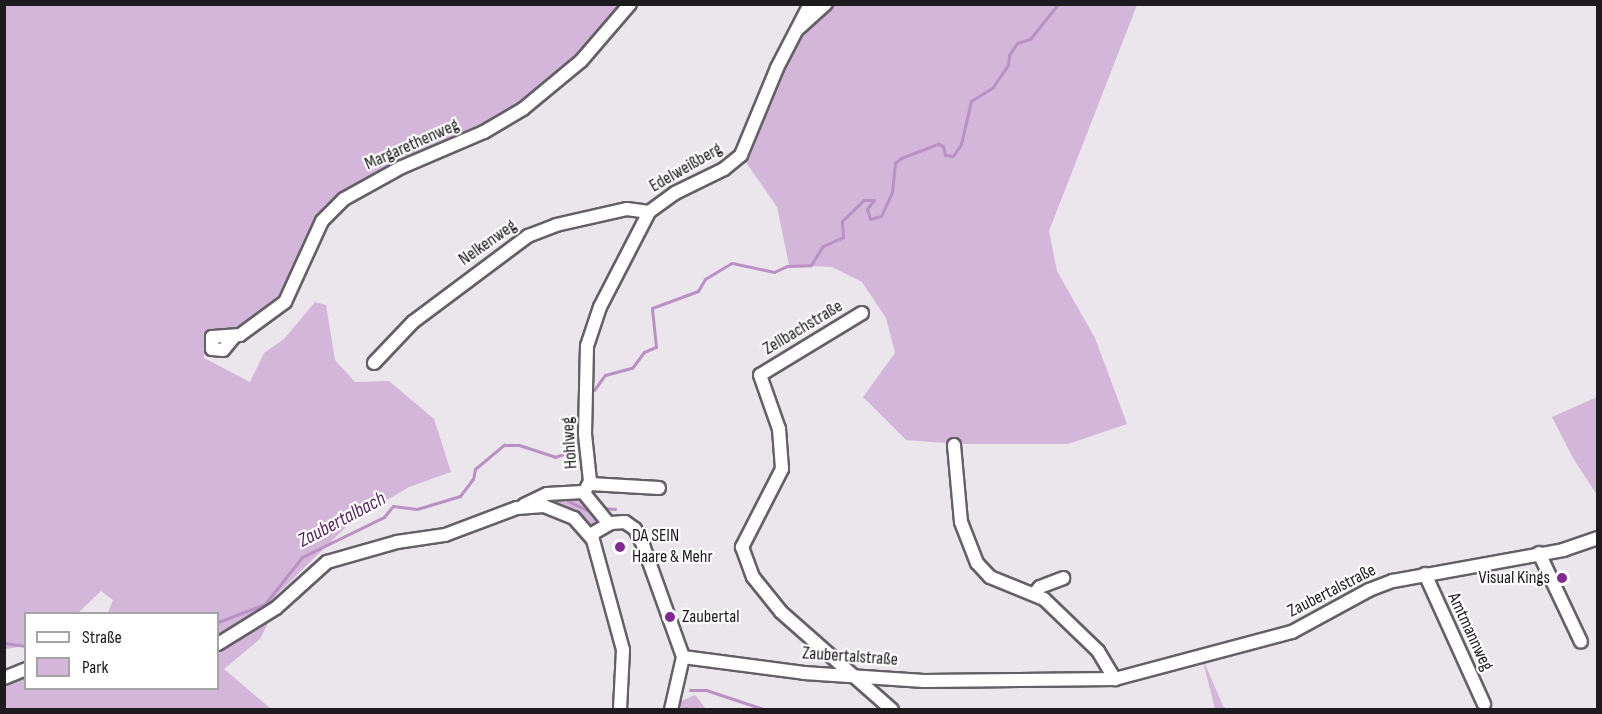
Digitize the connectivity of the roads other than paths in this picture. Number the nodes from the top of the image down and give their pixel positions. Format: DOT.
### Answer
graph roads {
  1 [pos="630,4"];
  2 [pos="810,4"];
  3 [pos="825,4"];
  4 [pos="798,29"];
  5 [pos="649,212"];
  6 [pos="862,313"];
  7 [pos="234,337"];
  8 [pos="374,363"];
  9 [pos="587,400"];
  10 [pos="954,445"];
  11 [pos="587,488"];
  12 [pos="659,488"];
  13 [pos="524,507"];
  14 [pos="609,524"];
  15 [pos="590,535"];
  16 [pos="1598,538"];
  17 [pos="1539,553"];
  18 [pos="1425,574"];
  19 [pos="1063,578"];
  20 [pos="1034,594"];
  21 [pos="1581,642"];
  22 [pos="219,643"];
  23 [pos="683,657"];
  24 [pos="24,670"];
  25 [pos="850,676"];
  26 [pos="4,678"];
  27 [pos="1115,679"];
  28 [pos="1484,704"];
  29 [pos="621,710"];
  30 [pos="672,710"];
  31 [pos="892,710"];
  1 -- 7 [label="street, Margarethenweg"];
  2 -- 4 [label="street, Edelweißberg"];
  3 -- 4 [label="street"];
  4 -- 5 [label="street, Edelweißberg"];
  5 -- 8 [label="street, Nelkenweg"];
  5 -- 9 [label="street, Edelweißberg"];
  6 -- 25 [label="street, Zellbachstraße"];
  9 -- 11 [label="street, Hohlweg"];
  10 -- 20 [label="street"];
  11 -- 12 [label="street, Hohlweg"];
  11 -- 13 [label="street, Hohlweg"];
  11 -- 14 [label="street, Hohlweg"];
  13 -- 15 [label="street"];
  13 -- 22 [label="street"];
  14 -- 15 [label="street"];
  14 -- 23 [label="street"];
  15 -- 29 [label="street"];
  16 -- 17 [label="street, Zaubertalstraße"];
  17 -- 18 [label="street, Zaubertalstraße"];
  17 -- 21 [label="street"];
  18 -- 27 [label="street, Zaubertalstraße"];
  18 -- 28 [label="street, Amtmannweg"];
  19 -- 20 [label="street"];
  20 -- 27 [label="street"];
  23 -- 25 [label="street, Zaubertalstraße"];
  23 -- 30 [label="street"];
  24 -- 26 [label="street"];
  25 -- 27 [label="street, Zaubertalstraße"];
  25 -- 31 [label="street"];
}
